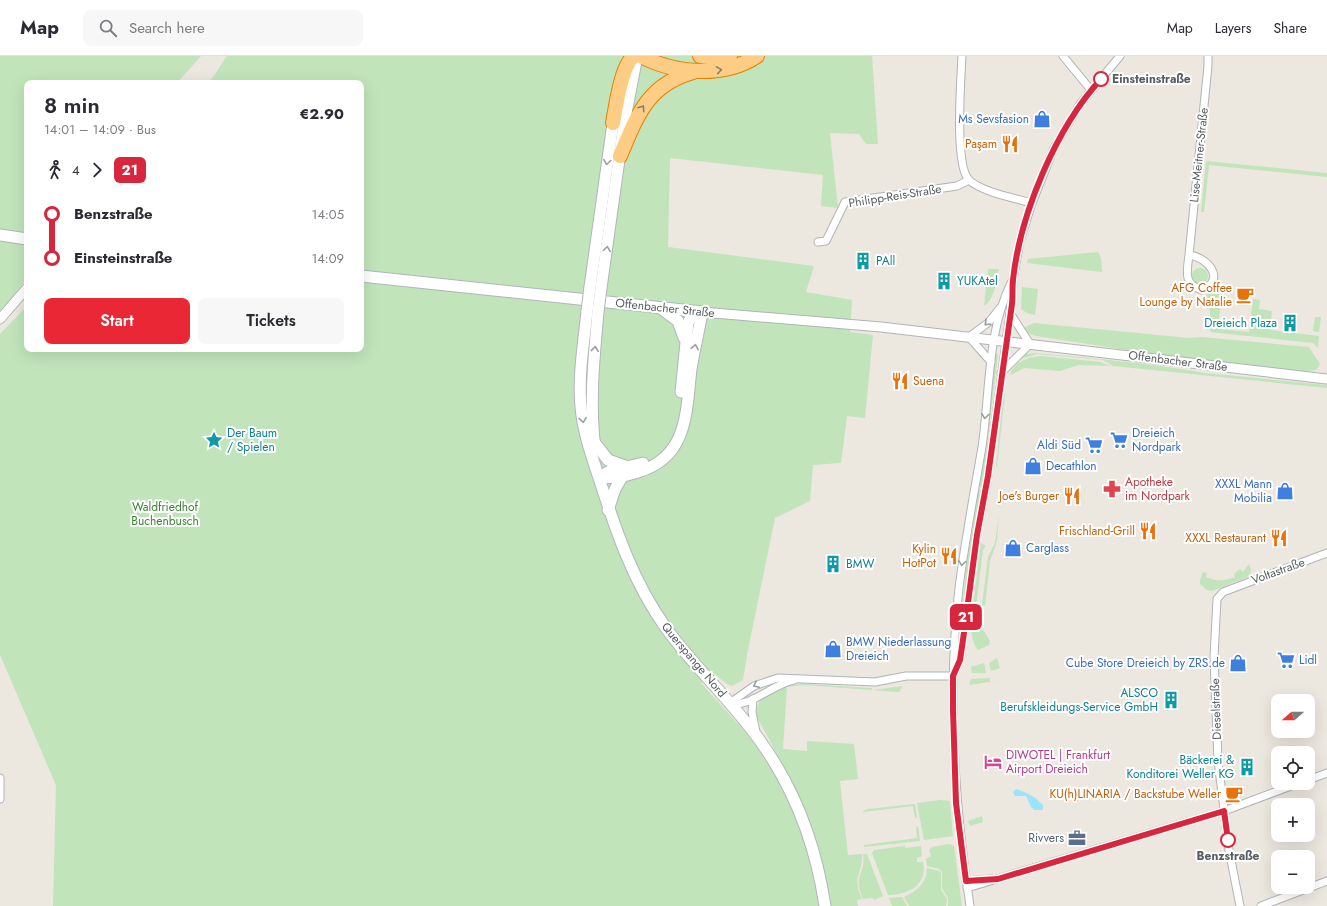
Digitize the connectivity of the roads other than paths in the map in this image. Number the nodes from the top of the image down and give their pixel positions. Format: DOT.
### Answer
graph roads {
  1 [pos="624,56"];
  2 [pos="635,56"];
  3 [pos="641,56"];
  4 [pos="700,56"];
  5 [pos="730,56"];
  6 [pos="757,56"];
  7 [pos="962,56"];
  8 [pos="1063,56"];
  9 [pos="1120,56"];
  10 [pos="1208,56"];
  11 [pos="694,72"];
  12 [pos="1091,90"];
  13 [pos="613,123"];
  14 [pos="620,156"];
  15 [pos="969,180"];
  16 [pos="1032,203"];
  17 [pos="0,235"];
  18 [pos="24,239"];
  19 [pos="818,242"];
  20 [pos="1188,255"];
  21 [pos="364,276"];
  22 [pos="1013,280"];
  23 [pos="24,291"];
  24 [pos="1002,306"];
  25 [pos="660,308"];
  26 [pos="702,312"];
  27 [pos="1010,313"];
  28 [pos="0,319"];
  29 [pos="969,337"];
  30 [pos="995,340"];
  31 [pos="1005,341"];
  32 [pos="1030,344"];
  33 [pos="684,350"];
  34 [pos="991,362"];
  35 [pos="1001,373"];
  36 [pos="1327,379"];
  37 [pos="594,442"];
  38 [pos="628,467"];
  39 [pos="599,477"];
  40 [pos="622,477"];
  41 [pos="608,511"];
  42 [pos="1327,553"];
  43 [pos="1230,589"];
  44 [pos="953,676"];
  45 [pos="806,678"];
  46 [pos="753,699"];
  47 [pos="730,703"];
  48 [pos="758,737"];
  49 [pos="1327,773"];
  50 [pos="1315,777"];
  51 [pos="0,778"];
  52 [pos="1280,790"];
  53 [pos="0,799"];
  54 [pos="1224,811"];
  55 [pos="1327,881"];
  56 [pos="966,885"];
  57 [pos="825,906"];
  58 [pos="970,906"];
  59 [pos="1240,906"];
  60 [pos="1261,906"];
  1 -- 13 [label="main road, Querspange Nord"];
  2 -- 13 [label="highway"];
  2 -- 14 [label="main road"];
  3 -- 11 [label="highway"];
  4 -- 5 [label="highway"];
  11 -- 6 [label="highway, one-way"];
  7 -- 15 [label="street"];
  8 -- 12 [label="street"];
  9 -- 12 [label="street"];
  10 -- 20 [label="street, Lise-Meitner-Straße"];
  14 -- 11 [label="highway, one-way"];
  12 -- 16 [label="street"];
  13 -- 39 [label="main road, Querspange Nord, one-way, bridge"];
  37 -- 14 [label="main road, one-way, bridge"];
  15 -- 16 [label="street"];
  15 -- 19 [label="street, Philipp-Reis-Straße"];
  16 -- 22 [label="street"];
  17 -- 18 [label="main road"];
  20 -- 20 [label="street, Lise-Meitner-Straße"];
  21 -- 25 [label="main road, Offenbacher Straße"];
  22 -- 24 [label="street"];
  22 -- 27 [label="street"];
  23 -- 28 [label="street"];
  24 -- 29 [label="street, one-way"];
  24 -- 30 [label="street"];
  25 -- 26 [label="main road, Offenbacher Straße"];
  25 -- 33 [label="main road"];
  26 -- 29 [label="street, Offenbacher Straße"];
  26 -- 33 [label="main road"];
  40 -- 26 [label="main road, one-way"];
  27 -- 31 [label="street"];
  27 -- 32 [label="street"];
  29 -- 30 [label="street, Offenbacher Straße"];
  29 -- 34 [label="street"];
  30 -- 31 [label="street, Offenbacher Straße"];
  30 -- 34 [label="street"];
  31 -- 32 [label="street, Offenbacher Straße"];
  31 -- 35 [label="street"];
  32 -- 35 [label="street"];
  32 -- 36 [label="street, Offenbacher Straße"];
  33 -- 38 [label="main road"];
  34 -- 44 [label="street, one-way"];
  35 -- 44 [label="street"];
  37 -- 38 [label="main road"];
  37 -- 39 [label="main road"];
  38 -- 39 [label="main road"];
  39 -- 40 [label="main road"];
  39 -- 41 [label="main road, Querspange Nord"];
  40 -- 41 [label="main road"];
  41 -- 47 [label="main road, Querspange Nord"];
  42 -- 43 [label="street, Voltastraße"];
  43 -- 54 [label="street, Dieselstraße"];
  44 -- 45 [label="street"];
  44 -- 56 [label="street"];
  45 -- 46 [label="street"];
  45 -- 47 [label="street, one-way"];
  46 -- 47 [label="street"];
  46 -- 48 [label="street"];
  47 -- 48 [label="main road, Querspange Nord"];
  48 -- 57 [label="main road, Querspange Nord"];
  49 -- 50 [label="street"];
  51 -- 53 [label="street"];
  52 -- 54 [label="street"];
  54 -- 56 [label="street"];
  54 -- 59 [label="street, Dieselstraße"];
  55 -- 60 [label="street"];
  56 -- 58 [label="street"];
}
